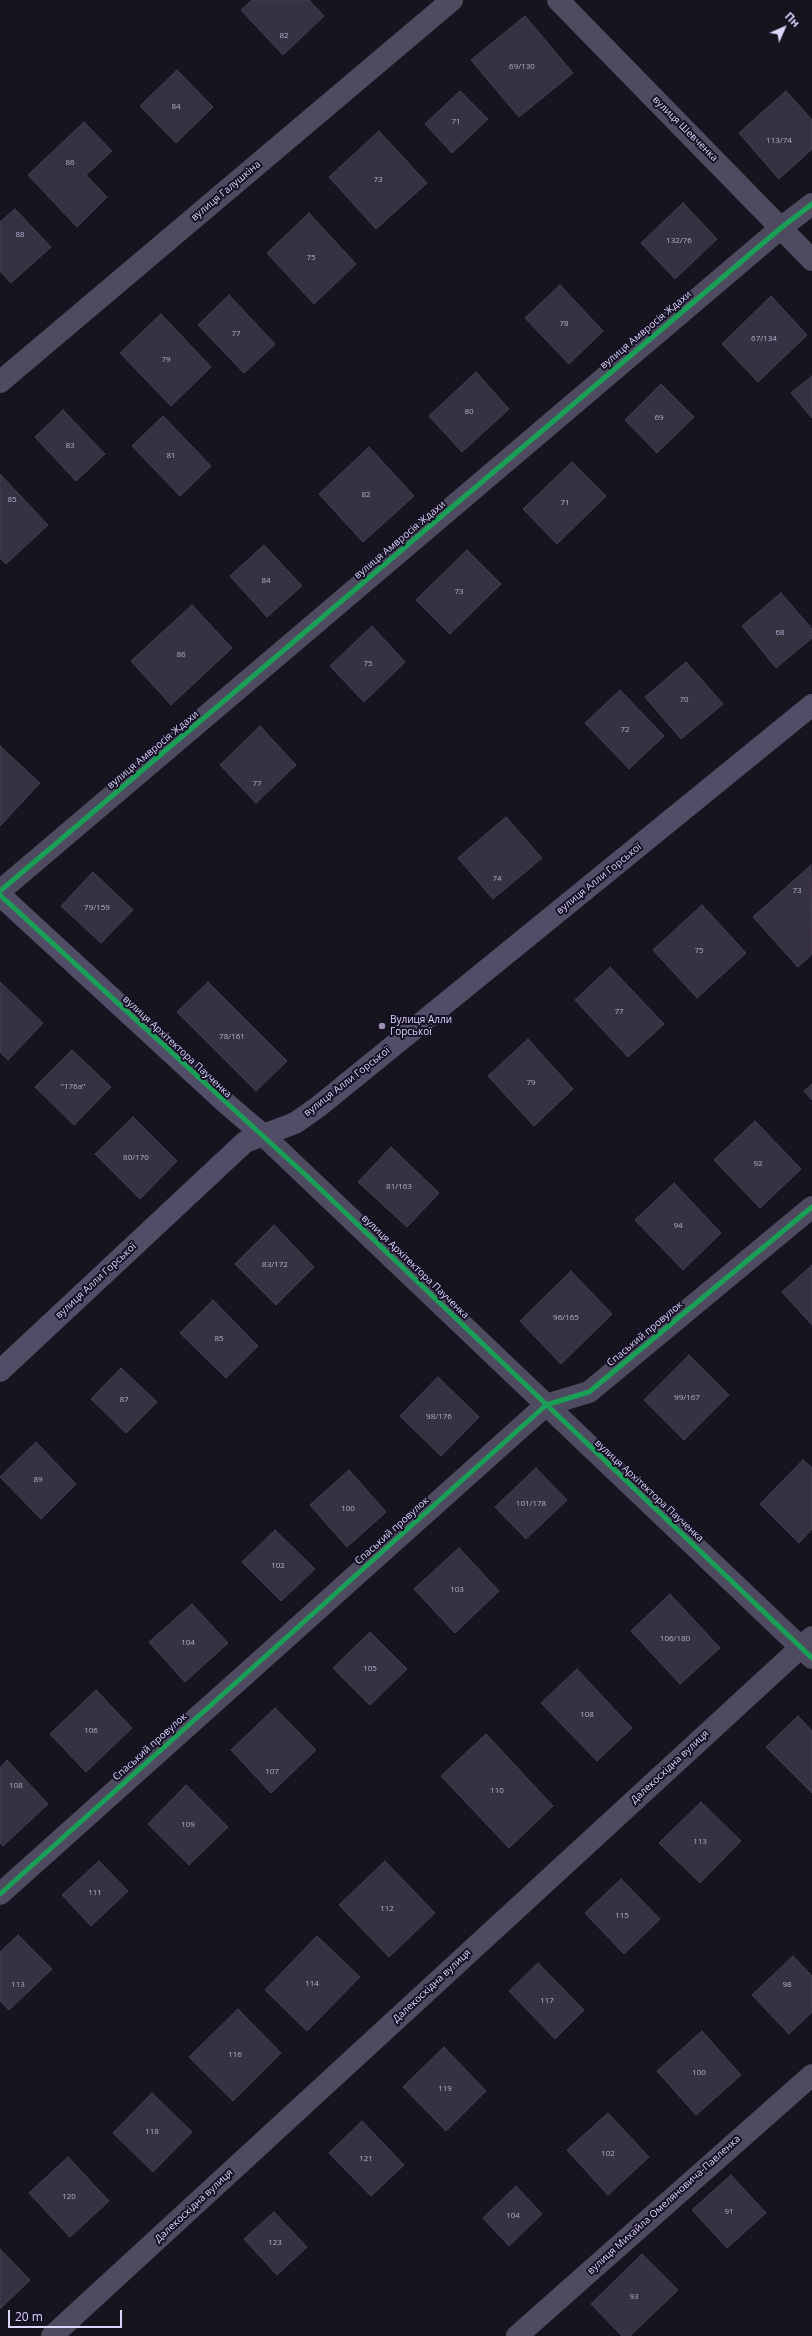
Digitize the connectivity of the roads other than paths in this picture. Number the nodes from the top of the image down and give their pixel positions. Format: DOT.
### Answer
graph roads {
  1 [pos="452,0"];
  2 [pos="558,0"];
  3 [pos="812,204"];
  4 [pos="782,227"];
  5 [pos="812,260"];
  6 [pos="0,382"];
  7 [pos="812,705"];
  8 [pos="0,891"];
  9 [pos="0,895"];
  10 [pos="262,1134"];
  11 [pos="812,1208"];
  12 [pos="0,1371"];
  13 [pos="546,1405"];
  14 [pos="808,1647"];
  15 [pos="0,1894"];
  16 [pos="812,2075"];
  17 [pos="52,2336"];
  18 [pos="517,2336"];
  1 -- 6 [label="street, вулиця Галушкіна"];
  2 -- 4 [label="street, вулиця Шевченка"];
  3 -- 4 [label="street, вулиця Амвросія Ждахи"];
  4 -- 5 [label="street, вулиця Шевченка"];
  4 -- 8 [label="street, вулиця Амвросія Ждахи"];
  7 -- 10 [label="street, вулиця Алли Горської"];
  9 -- 10 [label="street, вулиця Архітектора Паученка"];
  10 -- 12 [label="street, вулиця Алли Горської"];
  10 -- 13 [label="street, вулиця Архітектора Паученка"];
  11 -- 13 [label="street, Спаський провулок"];
  13 -- 14 [label="street, вулиця Архітектора Паученка"];
  13 -- 15 [label="street, Спаський провулок"];
  14 -- 17 [label="street, Далекосхідна вулиця"];
  16 -- 18 [label="street, вулиця Михайла Омеляновича-Павленка"];
}
